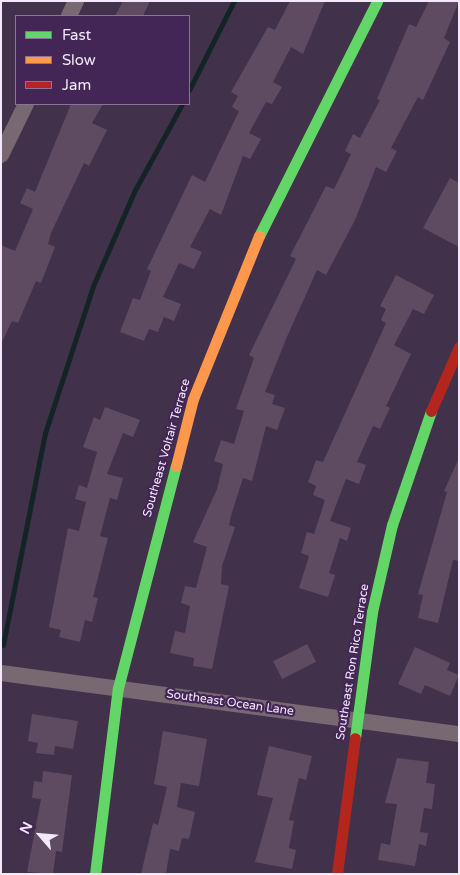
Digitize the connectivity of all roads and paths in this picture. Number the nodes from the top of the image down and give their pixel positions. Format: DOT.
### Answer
graph roads {
  1 [pos="76,1"];
  2 [pos="377,1"];
  3 [pos="69,15"];
  4 [pos="26,105"];
  5 [pos="1,155"];
  6 [pos="459,347"];
  7 [pos="1,672"];
  8 [pos="118,688"];
  9 [pos="358,720"];
  10 [pos="459,734"];
  11 [pos="95,874"];
  12 [pos="337,874"];
  1 -- 3 [label="street"];
  2 -- 8 [label="street, Southeast Voltair Terrace"];
  4 -- 5 [label="street"];
  6 -- 9 [label="street, Southeast Ron Rico Terrace"];
  7 -- 8 [label="street, Southeast Ocean Lane"];
  8 -- 9 [label="street, Southeast Ocean Lane"];
  8 -- 11 [label="street, Southeast Voltair Terrace"];
  9 -- 10 [label="street, Southeast Ocean Lane"];
  9 -- 12 [label="street, Southeast Ron Rico Terrace"];
}
